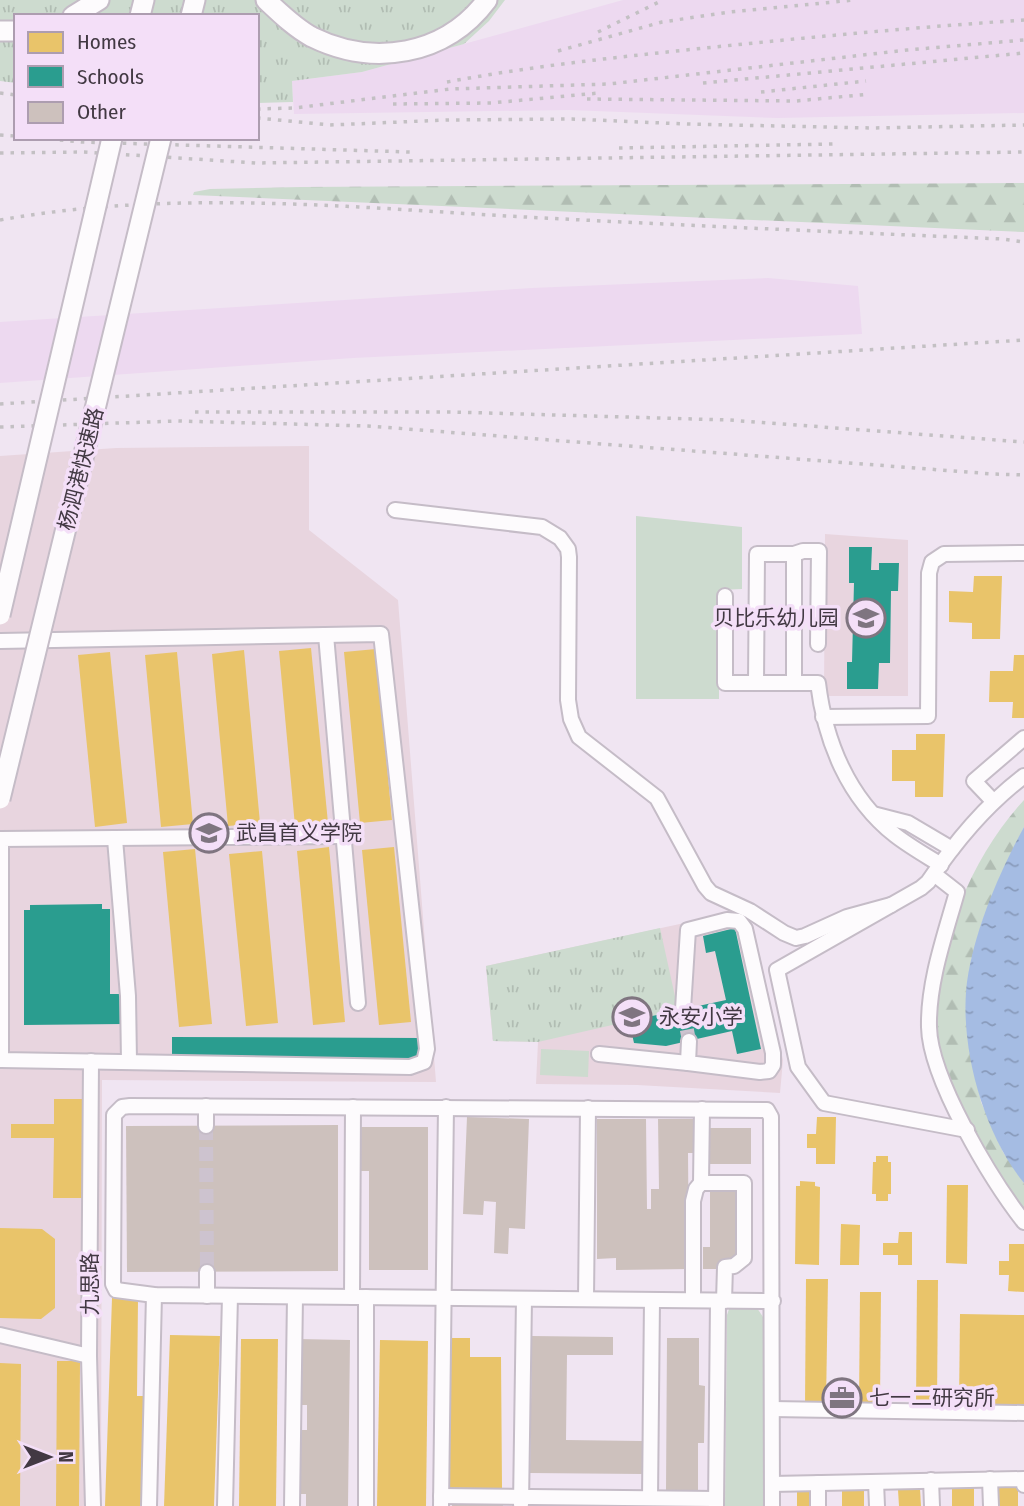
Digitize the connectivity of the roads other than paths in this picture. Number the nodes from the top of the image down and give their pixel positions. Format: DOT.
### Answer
graph roads {
  1 [pos="99,0"];
  2 [pos="266,0"];
  3 [pos="487,0"];
  4 [pos="77,14"];
  5 [pos="112,140"];
  6 [pos="161,140"];
  7 [pos="395,510"];
  8 [pos="1024,553"];
  9 [pos="794,554"];
  10 [pos="725,596"];
  11 [pos="0,615"];
  12 [pos="326,635"];
  13 [pos="0,641"];
  14 [pos="818,644"];
  15 [pos="756,683"];
  16 [pos="794,683"];
  17 [pos="823,718"];
  18 [pos="1024,738"];
  19 [pos="1024,776"];
  20 [pos="0,799"];
  21 [pos="993,800"];
  22 [pos="873,814"];
  23 [pos="343,836"];
  24 [pos="115,839"];
  25 [pos="952,849"];
  26 [pos="937,869"];
  27 [pos="0,891"];
  28 [pos="891,905"];
  29 [pos="777,970"];
  30 [pos="755,975"];
  31 [pos="781,986"];
  32 [pos="759,992"];
  33 [pos="358,1003"];
  34 [pos="683,1009"];
  35 [pos="689,1041"];
  36 [pos="599,1054"];
  37 [pos="91,1061"];
  38 [pos="129,1061"];
  39 [pos="688,1063"];
  40 [pos="774,1065"];
  41 [pos="798,1067"];
  42 [pos="206,1106"];
  43 [pos="353,1107"];
  44 [pos="446,1107"];
  45 [pos="587,1108"];
  46 [pos="702,1108"];
  47 [pos="206,1126"];
  48 [pos="967,1130"];
  49 [pos="701,1183"];
  50 [pos="1024,1222"];
  51 [pos="207,1272"];
  52 [pos="154,1296"];
  53 [pos="207,1296"];
  54 [pos="230,1296"];
  55 [pos="295,1297"];
  56 [pos="359,1297"];
  57 [pos="444,1298"];
  58 [pos="524,1299"];
  59 [pos="586,1299"];
  60 [pos="652,1300"];
  61 [pos="693,1300"];
  62 [pos="721,1301"];
  63 [pos="773,1301"];
  64 [pos="0,1335"];
  65 [pos="89,1356"];
  66 [pos="772,1409"];
  67 [pos="1024,1413"];
  68 [pos="990,1479"];
  69 [pos="932,1480"];
  70 [pos="876,1482"];
  71 [pos="818,1483"];
  72 [pos="772,1484"];
  73 [pos="1024,1485"];
  74 [pos="650,1498"];
  75 [pos="441,1501"];
  76 [pos="521,1501"];
  77 [pos="582,1502"];
  78 [pos="716,1502"];
  79 [pos="93,1506"];
  80 [pos="149,1506"];
  81 [pos="225,1506"];
  82 [pos="292,1506"];
  83 [pos="366,1506"];
  84 [pos="772,1506"];
  85 [pos="818,1506"];
  86 [pos="877,1506"];
  87 [pos="932,1506"];
  88 [pos="991,1506"];
  1 -- 4 [label="highway"];
  2 -- 3 [label="highway"];
  5 -- 11 [label="highway, bridge"];
  6 -- 20 [label="highway, 杨泗港快速路, bridge"];
  7 -- 28 [label="street"];
  8 -- 17 [label="street"];
  9 -- 14 [label="street"];
  9 -- 15 [label="street"];
  9 -- 16 [label="street"];
  10 -- 15 [label="street"];
  12 -- 13 [label="street"];
  12 -- 23 [label="street"];
  12 -- 38 [label="street"];
  15 -- 16 [label="street"];
  16 -- 17 [label="street"];
  17 -- 22 [label="street"];
  18 -- 21 [label="street"];
  19 -- 21 [label="street"];
  21 -- 25 [label="street"];
  22 -- 25 [label="street"];
  22 -- 26 [label="street"];
  23 -- 24 [label="street"];
  23 -- 33 [label="street"];
  24 -- 27 [label="street"];
  24 -- 38 [label="street"];
  25 -- 26 [label="street"];
  26 -- 28 [label="street"];
  26 -- 48 [label="street"];
  27 -- 37 [label="street"];
  28 -- 29 [label="street"];
  29 -- 30 [label="street"];
  29 -- 31 [label="street"];
  30 -- 32 [label="street"];
  30 -- 34 [label="street"];
  31 -- 32 [label="street"];
  31 -- 41 [label="street"];
  32 -- 40 [label="street"];
  35 -- 39 [label="street"];
  36 -- 39 [label="street"];
  37 -- 38 [label="street"];
  37 -- 65 [label="street, 九思路"];
  39 -- 40 [label="street"];
  40 -- 41 [label="street"];
  41 -- 48 [label="street"];
  42 -- 43 [label="street"];
  42 -- 47 [label="street"];
  42 -- 52 [label="street"];
  43 -- 44 [label="street"];
  43 -- 56 [label="street"];
  44 -- 45 [label="street"];
  44 -- 57 [label="street"];
  45 -- 46 [label="street"];
  45 -- 59 [label="street"];
  46 -- 49 [label="street"];
  46 -- 63 [label="street"];
  48 -- 50 [label="street"];
  49 -- 61 [label="street"];
  49 -- 62 [label="street"];
  51 -- 53 [label="street"];
  52 -- 53 [label="street"];
  52 -- 80 [label="street"];
  53 -- 54 [label="street"];
  54 -- 55 [label="street"];
  54 -- 81 [label="street"];
  55 -- 56 [label="street"];
  55 -- 82 [label="street"];
  56 -- 57 [label="street"];
  56 -- 83 [label="street"];
  57 -- 58 [label="street"];
  57 -- 75 [label="street"];
  58 -- 59 [label="street"];
  58 -- 76 [label="street"];
  59 -- 60 [label="street"];
  60 -- 61 [label="street"];
  60 -- 74 [label="street"];
  61 -- 62 [label="street"];
  62 -- 63 [label="street"];
  62 -- 78 [label="street"];
  63 -- 66 [label="street"];
  64 -- 65 [label="street"];
  65 -- 79 [label="street, 九思路"];
  66 -- 67 [label="street"];
  66 -- 72 [label="street"];
  68 -- 69 [label="street"];
  68 -- 73 [label="street"];
  68 -- 88 [label="street"];
  69 -- 70 [label="street"];
  69 -- 87 [label="street"];
  70 -- 71 [label="street"];
  70 -- 86 [label="street"];
  71 -- 72 [label="street"];
  71 -- 85 [label="street"];
  72 -- 84 [label="street"];
  74 -- 77 [label="street"];
  74 -- 78 [label="street"];
  75 -- 76 [label="street"];
  76 -- 77 [label="street"];
}
